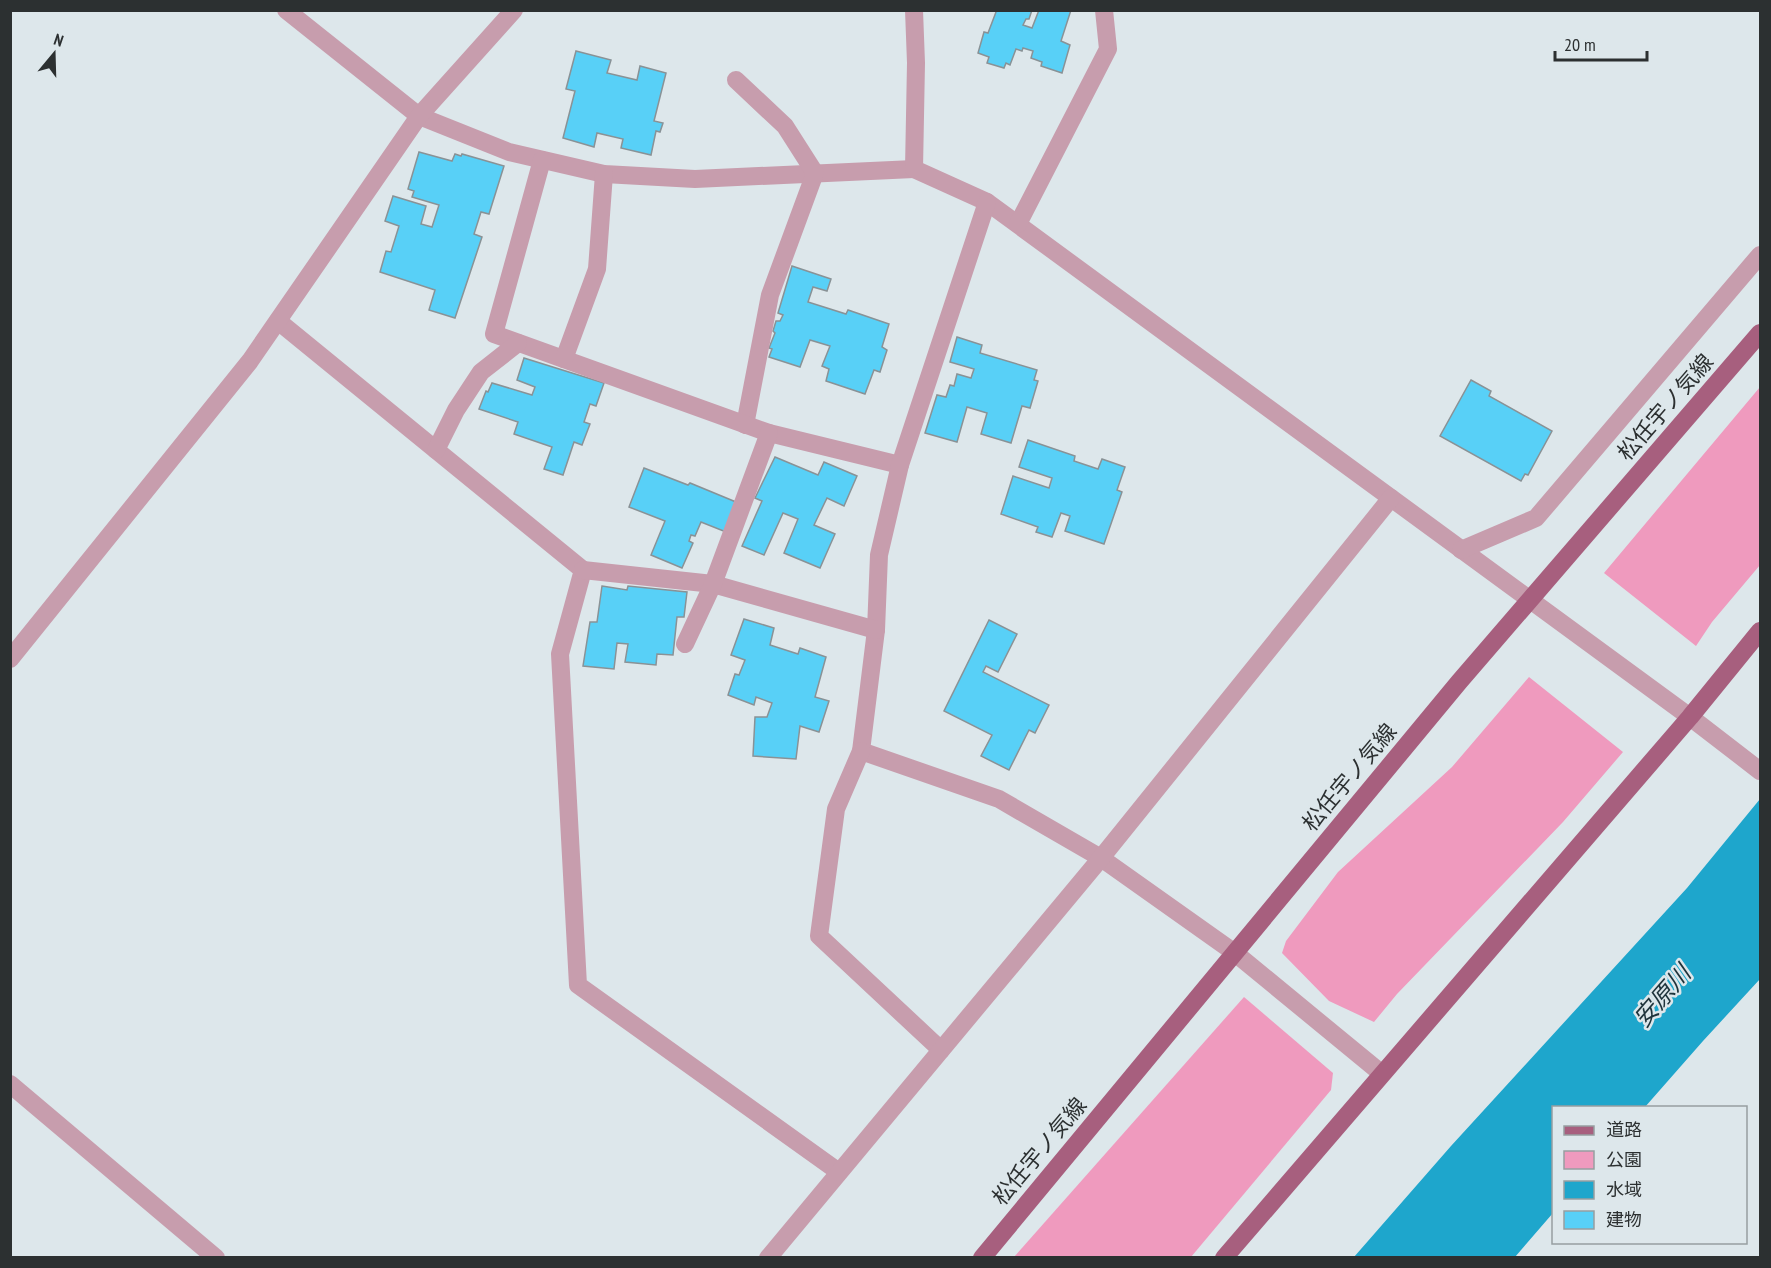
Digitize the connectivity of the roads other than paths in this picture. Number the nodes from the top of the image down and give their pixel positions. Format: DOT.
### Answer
graph roads {
  1 [pos="286,10"];
  2 [pos="514,10"];
  3 [pos="914,10"];
  4 [pos="1104,10"];
  5 [pos="736,80"];
  6 [pos="419,116"];
  7 [pos="542,160"];
  8 [pos="914,169"];
  9 [pos="815,173"];
  10 [pos="604,174"];
  11 [pos="987,202"];
  12 [pos="1018,224"];
  13 [pos="1761,255"];
  14 [pos="278,321"];
  15 [pos="1761,333"];
  16 [pos="518,343"];
  17 [pos="564,359"];
  18 [pos="745,425"];
  19 [pos="769,433"];
  20 [pos="436,450"];
  21 [pos="900,465"];
  22 [pos="1391,498"];
  23 [pos="1461,550"];
  24 [pos="584,570"];
  25 [pos="713,584"];
  26 [pos="1529,600"];
  27 [pos="876,630"];
  28 [pos="1761,632"];
  29 [pos="685,644"];
  30 [pos="10,659"];
  31 [pos="1689,717"];
  32 [pos="861,751"];
  33 [pos="1761,771"];
  34 [pos="1101,858"];
  35 [pos="1235,953"];
  36 [pos="941,1050"];
  37 [pos="1381,1073"];
  38 [pos="10,1084"];
  39 [pos="839,1172"];
  40 [pos="216,1257"];
  41 [pos="768,1257"];
  42 [pos="982,1257"];
  43 [pos="1224,1257"];
  1 -- 6 [label="street"];
  2 -- 6 [label="street"];
  3 -- 8 [label="street"];
  4 -- 12 [label="street"];
  5 -- 9 [label="street"];
  6 -- 7 [label="street"];
  6 -- 14 [label="street"];
  7 -- 10 [label="street"];
  7 -- 16 [label="street"];
  8 -- 9 [label="street"];
  8 -- 11 [label="street"];
  9 -- 10 [label="street"];
  9 -- 18 [label="street"];
  10 -- 17 [label="street"];
  11 -- 12 [label="street"];
  11 -- 21 [label="street"];
  12 -- 22 [label="street"];
  13 -- 23 [label="street"];
  14 -- 20 [label="street"];
  14 -- 30 [label="street"];
  15 -- 26 [label="main road, 松任宇ノ気線"];
  16 -- 17 [label="street"];
  16 -- 20 [label="street"];
  17 -- 18 [label="street"];
  18 -- 19 [label="street"];
  19 -- 21 [label="street"];
  19 -- 25 [label="street"];
  20 -- 24 [label="street"];
  21 -- 27 [label="street"];
  22 -- 23 [label="street"];
  22 -- 34 [label="street"];
  23 -- 26 [label="street"];
  24 -- 25 [label="street"];
  24 -- 39 [label="street"];
  25 -- 27 [label="street"];
  25 -- 29 [label="street"];
  26 -- 31 [label="street"];
  26 -- 35 [label="main road, 松任宇ノ気線"];
  27 -- 32 [label="street"];
  28 -- 31 [label="main road"];
  31 -- 33 [label="street"];
  31 -- 37 [label="main road"];
  32 -- 34 [label="street"];
  32 -- 36 [label="street"];
  34 -- 35 [label="street"];
  34 -- 36 [label="street"];
  35 -- 37 [label="street"];
  35 -- 42 [label="main road, 松任宇ノ気線"];
  36 -- 39 [label="street"];
  37 -- 43 [label="main road"];
  38 -- 40 [label="street"];
  39 -- 41 [label="street"];
}
